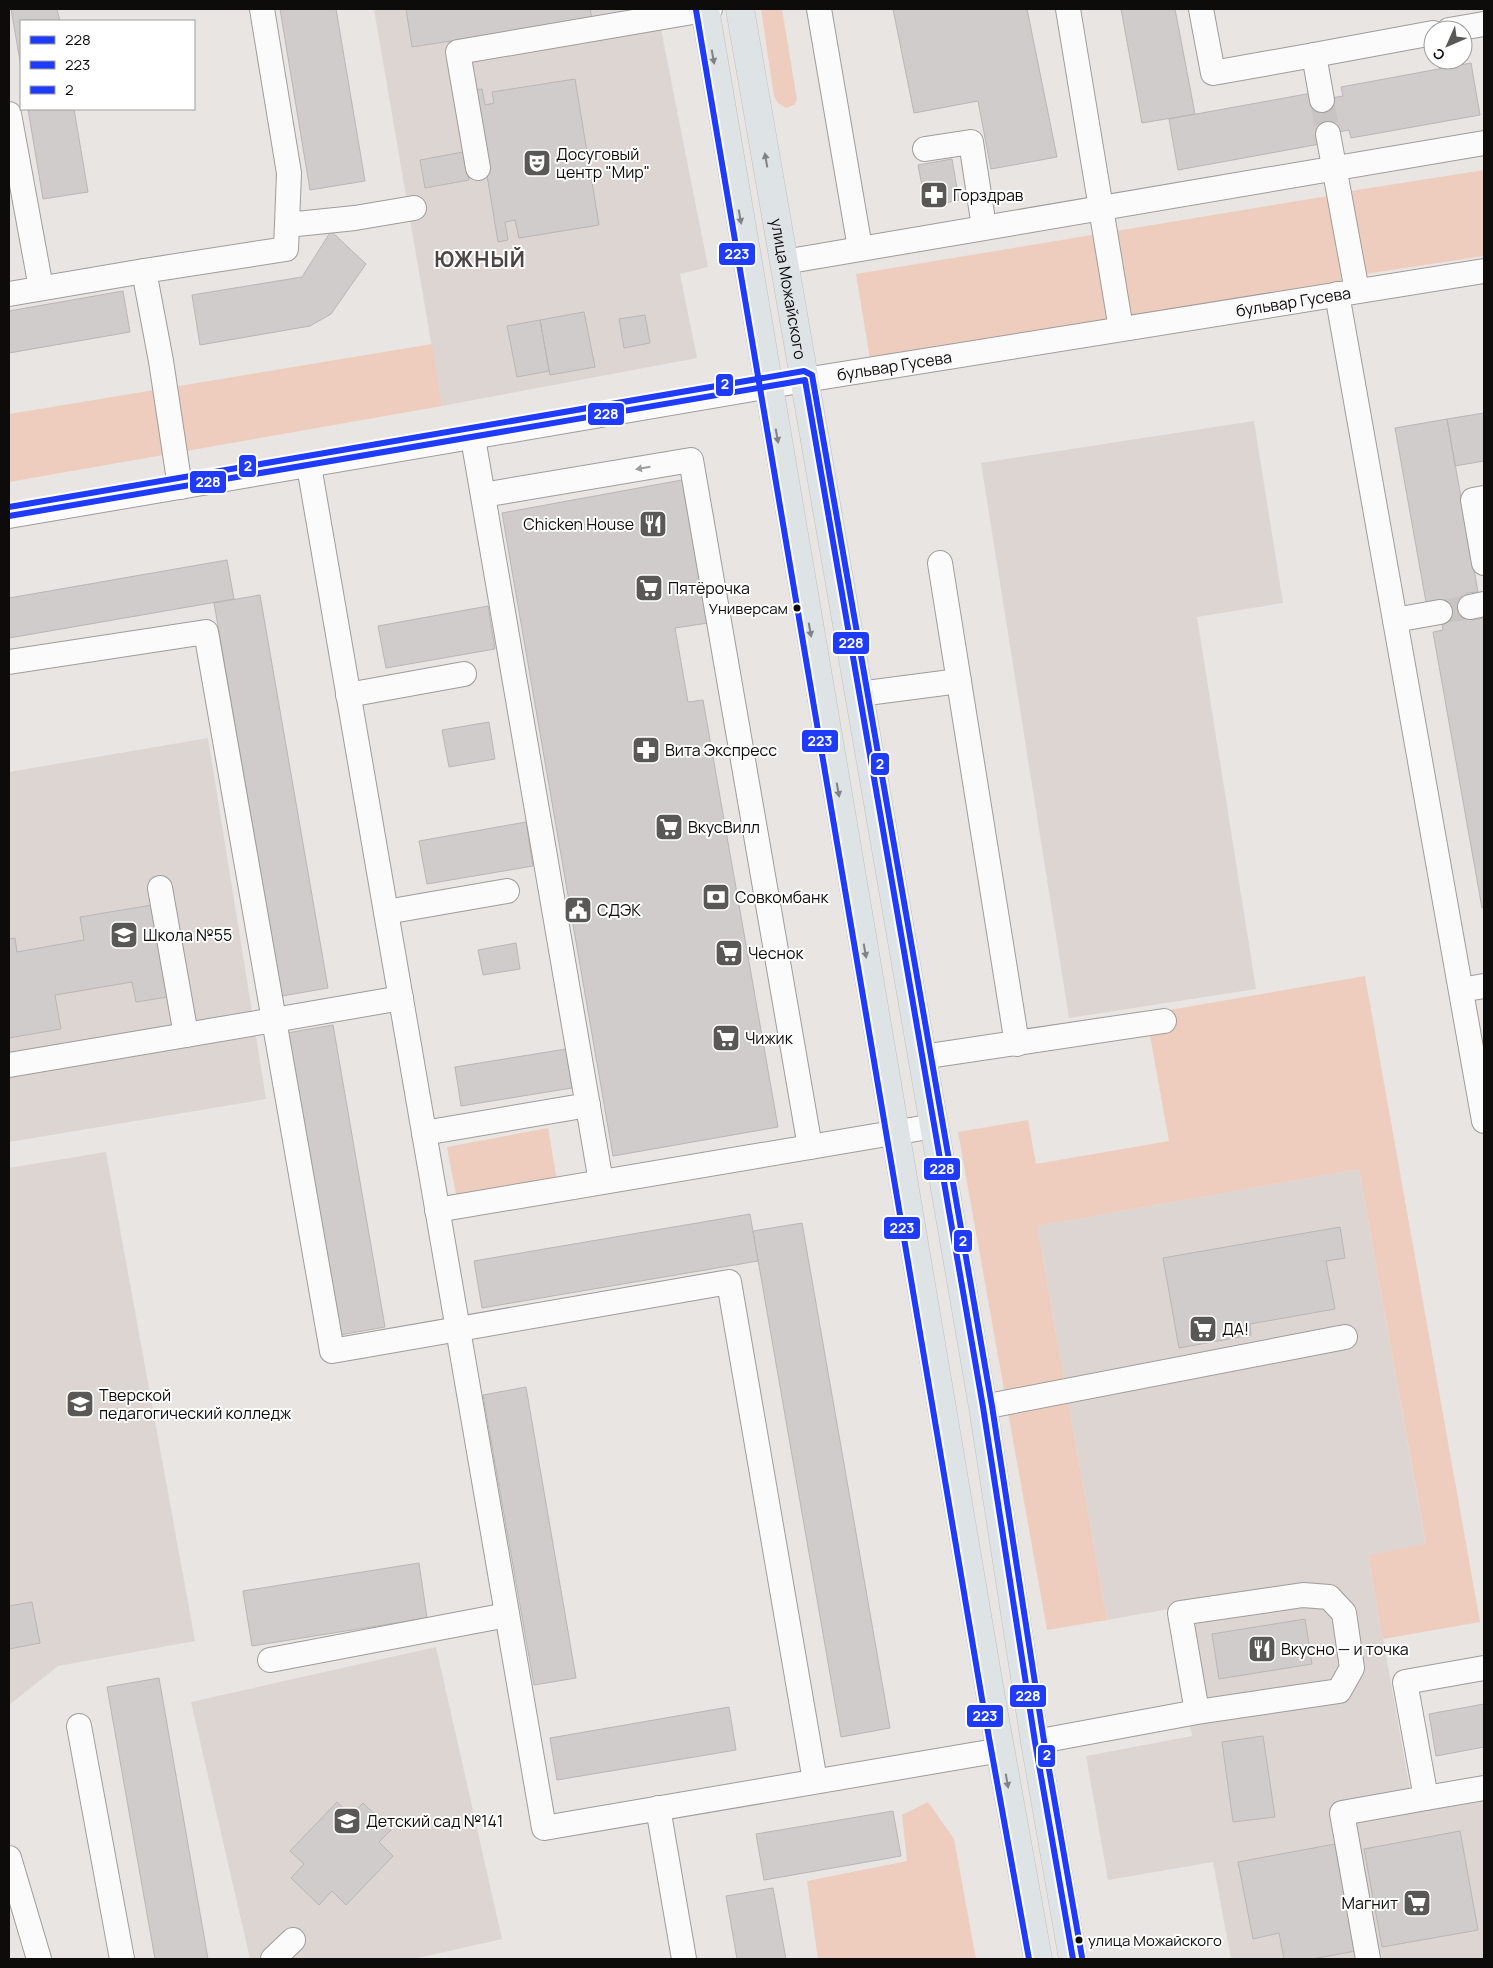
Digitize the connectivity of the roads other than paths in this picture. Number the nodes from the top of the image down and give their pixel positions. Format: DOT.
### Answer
graph roads {
  1 [pos="262,9"];
  2 [pos="707,9"];
  3 [pos="740,9"];
  4 [pos="819,9"];
  5 [pos="1068,9"];
  6 [pos="1202,9"];
  7 [pos="1423,35"];
  8 [pos="1314,55"];
  9 [pos="1322,100"];
  10 [pos="9,114"];
  11 [pos="1328,134"];
  12 [pos="1484,143"];
  13 [pos="925,149"];
  14 [pos="478,168"];
  15 [pos="1335,168"];
  16 [pos="414,208"];
  17 [pos="1101,208"];
  18 [pos="287,226"];
  19 [pos="984,227"];
  20 [pos="860,248"];
  21 [pos="784,262"];
  22 [pos="1484,270"];
  23 [pos="144,271"];
  24 [pos="42,288"];
  25 [pos="1347,293"];
  26 [pos="9,294"];
  27 [pos="1121,329"];
  28 [pos="805,380"];
  29 [pos="770,387"];
  30 [pos="473,438"];
  31 [pos="309,466"];
  32 [pos="180,487"];
  33 [pos="483,495"];
  34 [pos="1484,498"];
  35 [pos="9,516"];
  36 [pos="940,563"];
  37 [pos="1484,564"];
  38 [pos="1440,612"];
  39 [pos="1395,620"];
  40 [pos="9,662"];
  41 [pos="464,674"];
  42 [pos="959,681"];
  43 [pos="859,694"];
  44 [pos="348,695"];
  45 [pos="160,888"];
  46 [pos="508,891"];
  47 [pos="386,912"];
  48 [pos="1484,986"];
  49 [pos="1461,990"];
  50 [pos="400,998"];
  51 [pos="274,1020"];
  52 [pos="1164,1021"];
  53 [pos="186,1035"];
  54 [pos="1017,1044"];
  55 [pos="922,1057"];
  56 [pos="9,1065"];
  57 [pos="588,1106"];
  58 [pos="1484,1121"];
  59 [pos="934,1126"];
  60 [pos="895,1132"];
  61 [pos="424,1133"];
  62 [pos="810,1147"];
  63 [pos="601,1182"];
  64 [pos="437,1210"];
  65 [pos="458,1330"];
  66 [pos="1345,1337"];
  67 [pos="983,1407"];
  68 [pos="507,1615"];
  69 [pos="270,1660"];
  70 [pos="1484,1668"];
  71 [pos="1197,1712"];
  72 [pos="79,1726"];
  73 [pos="1035,1742"];
  74 [pos="1001,1750"];
  75 [pos="815,1782"];
  76 [pos="1484,1788"];
  77 [pos="1426,1798"];
  78 [pos="658,1808"];
  79 [pos="9,1858"];
  80 [pos="293,1940"];
  81 [pos="39,1959"];
  82 [pos="122,1959"];
  83 [pos="273,1959"];
  84 [pos="684,1959"];
  85 [pos="1038,1959"];
  86 [pos="1073,1959"];
  87 [pos="1368,1959"];
  1 -- 18 [label="street"];
  2 -- 14 [label="street"];
  2 -- 29 [label="main road, one-way"];
  21 -- 3 [label="main road, улица Можайского, one-way"];
  4 -- 20 [label="street"];
  5 -- 17 [label="street"];
  6 -- 8 [label="street"];
  7 -- 8 [label="street"];
  8 -- 9 [label="street"];
  10 -- 24 [label="street"];
  11 -- 15 [label="street"];
  12 -- 15 [label="street"];
  13 -- 19 [label="street"];
  15 -- 17 [label="street"];
  15 -- 25 [label="street"];
  16 -- 18 [label="street"];
  17 -- 19 [label="street"];
  17 -- 27 [label="street"];
  18 -- 23 [label="street"];
  19 -- 20 [label="street"];
  20 -- 21 [label="street"];
  21 -- 28 [label="main road, улица Можайского"];
  22 -- 25 [label="street, бульвар Гусева"];
  23 -- 24 [label="street"];
  23 -- 32 [label="street"];
  24 -- 26 [label="street"];
  25 -- 27 [label="street, бульвар Гусева"];
  25 -- 39 [label="street"];
  27 -- 28 [label="street, бульвар Гусева"];
  28 -- 29 [label="street, бульвар Гусева"];
  28 -- 43 [label="main road, улица Можайского"];
  29 -- 30 [label="street, бульвар Гусева"];
  29 -- 60 [label="main road, one-way"];
  30 -- 31 [label="street, бульвар Гусева"];
  30 -- 33 [label="street"];
  31 -- 32 [label="street, бульвар Гусева"];
  31 -- 44 [label="street"];
  32 -- 35 [label="street, бульвар Гусева"];
  33 -- 57 [label="street"];
  62 -- 33 [label="street, one-way"];
  34 -- 37 [label="street"];
  36 -- 42 [label="street"];
  38 -- 39 [label="street"];
  39 -- 49 [label="street"];
  40 -- 51 [label="street"];
  41 -- 44 [label="street"];
  42 -- 43 [label="street"];
  42 -- 54 [label="street"];
  43 -- 55 [label="main road, улица Можайского"];
  44 -- 47 [label="street"];
  45 -- 53 [label="street"];
  46 -- 47 [label="street"];
  47 -- 50 [label="street"];
  48 -- 49 [label="street"];
  49 -- 58 [label="street"];
  50 -- 51 [label="street"];
  50 -- 61 [label="street"];
  51 -- 53 [label="street"];
  51 -- 65 [label="street"];
  52 -- 54 [label="street"];
  53 -- 56 [label="street"];
  54 -- 55 [label="street"];
  55 -- 59 [label="main road, улица Можайского"];
  57 -- 61 [label="street"];
  57 -- 63 [label="street"];
  59 -- 60 [label="street"];
  59 -- 67 [label="main road, улица Можайского"];
  60 -- 62 [label="street"];
  60 -- 74 [label="main road"];
  61 -- 64 [label="street"];
  62 -- 63 [label="street"];
  63 -- 64 [label="street"];
  64 -- 65 [label="street"];
  65 -- 68 [label="street"];
  65 -- 75 [label="street"];
  66 -- 67 [label="street"];
  67 -- 73 [label="main road, улица Можайского"];
  68 -- 69 [label="street"];
  68 -- 78 [label="street"];
  70 -- 77 [label="street"];
  71 -- 71 [label="street"];
  71 -- 73 [label="street"];
  72 -- 82 [label="street"];
  73 -- 86 [label="main road, улица Можайского"];
  74 -- 75 [label="street"];
  74 -- 85 [label="main road, one-way"];
  75 -- 78 [label="street"];
  76 -- 77 [label="street"];
  77 -- 87 [label="street"];
  78 -- 84 [label="street"];
  79 -- 81 [label="street"];
  80 -- 83 [label="street"];
}
